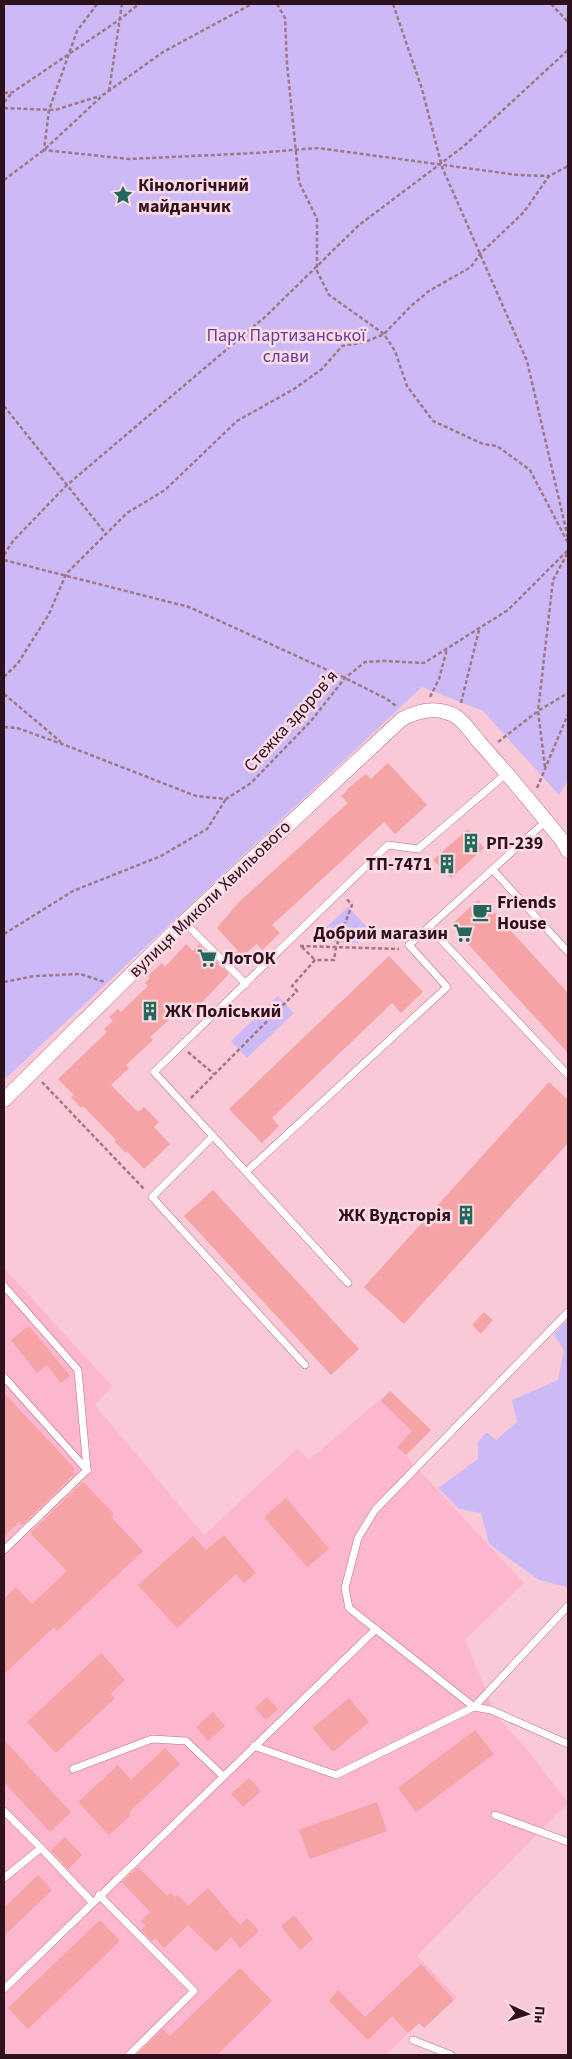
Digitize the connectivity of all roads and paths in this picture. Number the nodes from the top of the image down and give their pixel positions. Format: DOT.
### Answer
graph roads {
  1 [pos="97,4"];
  2 [pos="122,4"];
  3 [pos="139,4"];
  4 [pos="252,4"];
  5 [pos="277,4"];
  6 [pos="393,4"];
  7 [pos="551,4"];
  8 [pos="119,20"];
  9 [pos="568,22"];
  10 [pos="568,50"];
  11 [pos="69,54"];
  12 [pos="109,91"];
  13 [pos="13,92"];
  14 [pos="4,93"];
  15 [pos="103,95"];
  16 [pos="4,102"];
  17 [pos="4,108"];
  18 [pos="49,110"];
  19 [pos="44,150"];
  20 [pos="296,150"];
  21 [pos="441,163"];
  22 [pos="568,166"];
  23 [pos="549,176"];
  24 [pos="4,180"];
  25 [pos="480,254"];
  26 [pos="317,266"];
  27 [pos="384,334"];
  28 [pos="4,406"];
  29 [pos="67,486"];
  30 [pos="106,534"];
  31 [pos="568,538"];
  32 [pos="568,543"];
  33 [pos="568,551"];
  34 [pos="4,555"];
  35 [pos="4,560"];
  36 [pos="66,574"];
  37 [pos="479,629"];
  38 [pos="447,649"];
  39 [pos="4,677"];
  40 [pos="344,678"];
  41 [pos="568,693"];
  42 [pos="4,694"];
  43 [pos="538,711"];
  44 [pos="418,712"];
  45 [pos="568,714"];
  46 [pos="457,718"];
  47 [pos="4,727"];
  48 [pos="65,745"];
  49 [pos="488,751"];
  50 [pos="546,768"];
  51 [pos="507,772"];
  52 [pos="226,799"];
  53 [pos="531,802"];
  54 [pos="546,821"];
  55 [pos="566,842"];
  56 [pos="494,870"];
  57 [pos="340,892"];
  58 [pos="184,922"];
  59 [pos="429,927"];
  60 [pos="4,934"];
  61 [pos="293,938"];
  62 [pos="301,946"];
  63 [pos="336,948"];
  64 [pos="413,950"];
  65 [pos="568,952"];
  66 [pos="315,960"];
  67 [pos="4,982"];
  68 [pos="246,984"];
  69 [pos="118,986"];
  70 [pos="181,1046"];
  71 [pos="32,1072"];
  72 [pos="215,1075"];
  73 [pos="568,1075"];
  74 [pos="4,1100"];
  75 [pos="184,1105"];
  76 [pos="213,1136"];
  77 [pos="246,1172"];
  78 [pos="152,1196"];
  79 [pos="348,1283"];
  80 [pos="4,1286"];
  81 [pos="568,1312"];
  82 [pos="305,1365"];
  83 [pos="4,1376"];
  84 [pos="87,1470"];
  85 [pos="4,1550"];
  86 [pos="568,1606"];
  87 [pos="376,1629"];
  88 [pos="474,1707"];
  89 [pos="568,1744"];
  90 [pos="254,1746"];
  91 [pos="73,1769"];
  92 [pos="223,1776"];
  93 [pos="4,1811"];
  94 [pos="495,1814"];
  95 [pos="568,1842"];
  96 [pos="42,1848"];
  97 [pos="4,1878"];
  98 [pos="99,1895"];
  99 [pos="92,1902"];
  100 [pos="4,1989"];
  101 [pos="413,2040"];
  102 [pos="129,2055"];
  103 [pos="451,2055"];
  1 -- 11 [label="path"];
  2 -- 8 [label="path"];
  3 -- 8 [label="path"];
  4 -- 12 [label="path"];
  5 -- 20 [label="path"];
  6 -- 21 [label="path"];
  7 -- 9 [label="path"];
  8 -- 11 [label="path"];
  8 -- 12 [label="path"];
  10 -- 21 [label="path"];
  11 -- 13 [label="path"];
  11 -- 18 [label="path"];
  12 -- 15 [label="path"];
  13 -- 14 [label="path"];
  13 -- 16 [label="path"];
  15 -- 18 [label="path"];
  15 -- 19 [label="path"];
  17 -- 18 [label="path"];
  18 -- 19 [label="path"];
  19 -- 20 [label="path"];
  19 -- 24 [label="path"];
  20 -- 21 [label="path"];
  20 -- 26 [label="path"];
  21 -- 23 [label="path"];
  21 -- 25 [label="path"];
  21 -- 26 [label="path"];
  22 -- 23 [label="path"];
  23 -- 25 [label="path"];
  25 -- 27 [label="path"];
  25 -- 31 [label="path"];
  26 -- 27 [label="path"];
  26 -- 29 [label="path"];
  27 -- 30 [label="path"];
  27 -- 32 [label="path"];
  28 -- 29 [label="path"];
  29 -- 30 [label="path"];
  29 -- 34 [label="path"];
  30 -- 36 [label="path"];
  33 -- 37 [label="path, Стежка здоров’я"];
  33 -- 43 [label="path"];
  35 -- 36 [label="path"];
  36 -- 39 [label="path"];
  36 -- 40 [label="path"];
  37 -- 38 [label="path, Стежка здоров’я"];
  37 -- 46 [label="path"];
  38 -- 40 [label="path, Стежка здоров’я"];
  38 -- 44 [label="path"];
  40 -- 44 [label="path"];
  40 -- 52 [label="path, Стежка здоров’я"];
  41 -- 43 [label="path"];
  42 -- 48 [label="path"];
  43 -- 49 [label="path"];
  43 -- 50 [label="path"];
  44 -- 46 [label="street"];
  44 -- 58 [label="street, вулиця Миколи Хвильового"];
  45 -- 50 [label="path"];
  46 -- 49 [label="street"];
  47 -- 48 [label="path"];
  48 -- 52 [label="path"];
  49 -- 51 [label="street"];
  50 -- 53 [label="path"];
  51 -- 53 [label="street"];
  51 -- 57 [label="lane"];
  52 -- 60 [label="path"];
  53 -- 54 [label="street"];
  54 -- 55 [label="street"];
  54 -- 56 [label="lane"];
  56 -- 59 [label="lane"];
  56 -- 65 [label="lane"];
  57 -- 61 [label="lane"];
  57 -- 63 [label="path"];
  58 -- 68 [label="lane"];
  58 -- 69 [label="street, вулиця Миколи Хвильового"];
  59 -- 64 [label="lane"];
  59 -- 73 [label="lane"];
  61 -- 62 [label="path"];
  61 -- 68 [label="lane"];
  62 -- 63 [label="path"];
  62 -- 66 [label="path"];
  63 -- 64 [label="path"];
  63 -- 66 [label="path"];
  64 -- 77 [label="lane"];
  66 -- 72 [label="path"];
  67 -- 69 [label="path"];
  68 -- 70 [label="lane"];
  69 -- 71 [label="street, вулиця Миколи Хвильового"];
  70 -- 72 [label="path"];
  70 -- 75 [label="lane"];
  71 -- 74 [label="street, вулиця Миколи Хвильового"];
  71 -- 78 [label="path"];
  72 -- 75 [label="path"];
  75 -- 76 [label="lane"];
  76 -- 77 [label="lane"];
  76 -- 78 [label="lane"];
  77 -- 79 [label="lane"];
  78 -- 82 [label="lane"];
  80 -- 84 [label="lane"];
  81 -- 87 [label="lane"];
  83 -- 84 [label="lane"];
  84 -- 85 [label="lane"];
  86 -- 88 [label="lane"];
  87 -- 88 [label="lane"];
  87 -- 90 [label="lane"];
  88 -- 89 [label="lane"];
  88 -- 90 [label="lane"];
  90 -- 92 [label="lane"];
  91 -- 92 [label="lane"];
  92 -- 98 [label="lane"];
  93 -- 96 [label="lane"];
  94 -- 95 [label="lane"];
  96 -- 97 [label="lane"];
  96 -- 99 [label="lane"];
  98 -- 99 [label="lane"];
  98 -- 102 [label="lane"];
  99 -- 100 [label="lane"];
  101 -- 103 [label="lane"];
}
